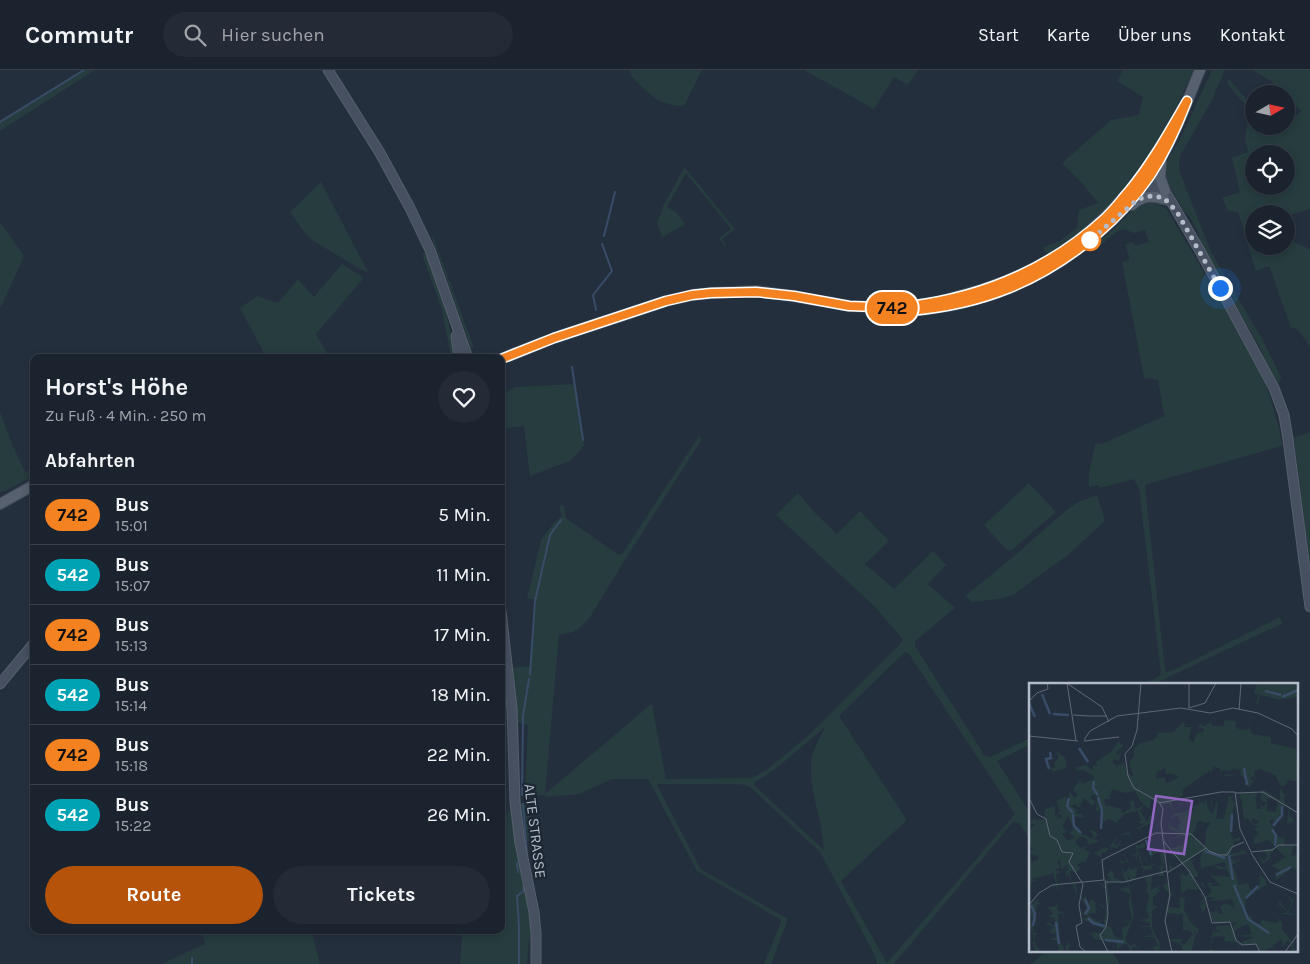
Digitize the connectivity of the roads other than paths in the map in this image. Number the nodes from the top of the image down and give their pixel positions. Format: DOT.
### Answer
graph roads {
  1 [pos="328,70"];
  2 [pos="1200,70"];
  3 [pos="1187,101"];
  4 [pos="1163,155"];
  5 [pos="1145,176"];
  6 [pos="1164,195"];
  7 [pos="1110,223"];
  8 [pos="903,308"];
  9 [pos="450,309"];
  10 [pos="458,354"];
  11 [pos="467,354"];
  12 [pos="505,357"];
  13 [pos="30,487"];
  14 [pos="0,504"];
  15 [pos="1310,607"];
  16 [pos="505,646"];
  17 [pos="30,648"];
  18 [pos="0,684"];
  19 [pos="536,964"];
  1 -- 9 [label="main road"];
  2 -- 3 [label="main road"];
  3 -- 4 [label="main road"];
  3 -- 5 [label="main road"];
  4 -- 5 [label="main road"];
  4 -- 6 [label="main road"];
  5 -- 6 [label="main road"];
  5 -- 7 [label="main road"];
  5 -- 8 [label="main road"];
  6 -- 7 [label="main road"];
  6 -- 15 [label="main road"];
  7 -- 8 [label="main road"];
  8 -- 12 [label="main road"];
  9 -- 10 [label="main road"];
  9 -- 11 [label="main road"];
  13 -- 14 [label="main road"];
  16 -- 19 [label="main road, ALTE STRASSE"];
  17 -- 18 [label="main road"];
}
